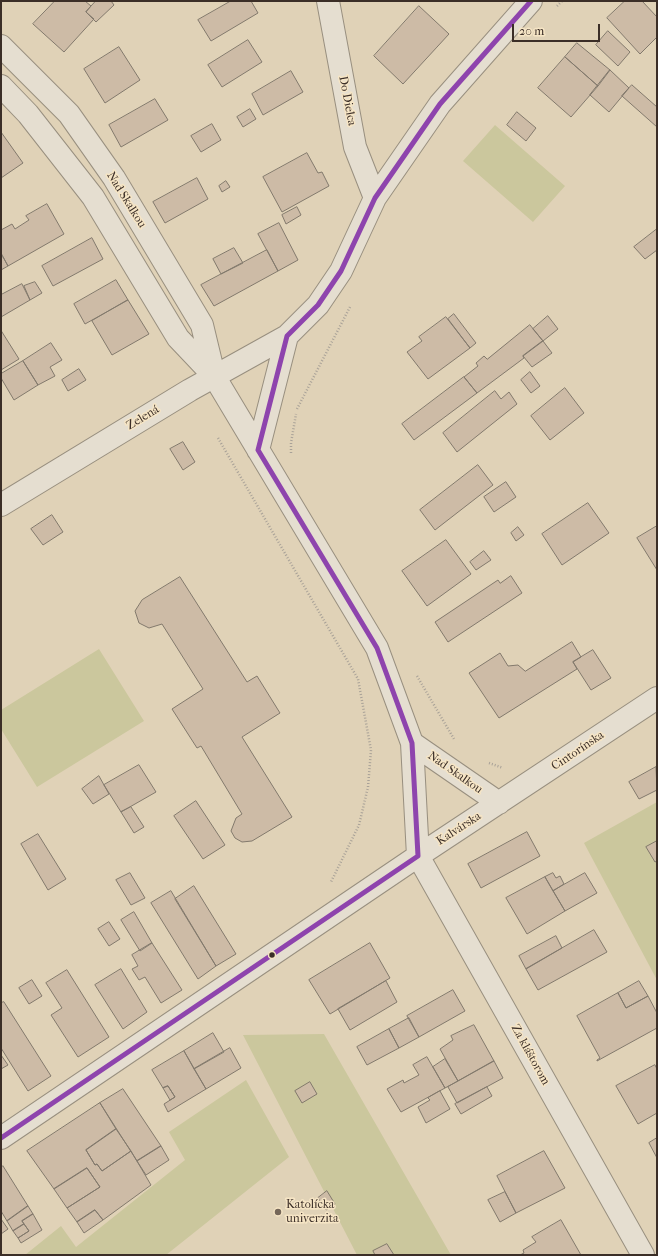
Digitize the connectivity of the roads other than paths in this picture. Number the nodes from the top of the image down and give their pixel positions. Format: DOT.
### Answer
graph roads {
  1 [pos="328,1"];
  2 [pos="531,1"];
  3 [pos="1,46"];
  4 [pos="1,86"];
  5 [pos="375,198"];
  6 [pos="287,336"];
  7 [pos="214,376"];
  8 [pos="258,450"];
  9 [pos="1,505"];
  10 [pos="657,698"];
  11 [pos="412,743"];
  12 [pos="499,803"];
  13 [pos="418,856"];
  14 [pos="1,1138"];
  15 [pos="643,1255"];
  1 -- 5 [label="street, Do Dielca"];
  2 -- 5 [label="street, Zelená"];
  3 -- 7 [label="street, Nad Skalkou"];
  4 -- 7 [label="street, Nad Skalkou"];
  5 -- 6 [label="street, Zelená"];
  6 -- 7 [label="street, Zelená"];
  6 -- 8 [label="street, Zelená"];
  7 -- 8 [label="street, Nad Skalkou"];
  7 -- 9 [label="street, Zelená"];
  8 -- 11 [label="street, Nad Skalkou"];
  10 -- 12 [label="street, Cintorínska"];
  11 -- 12 [label="street, Nad Skalkou"];
  11 -- 13 [label="street, Nad Skalkou"];
  12 -- 13 [label="street, Kalvárska"];
  13 -- 14 [label="street, Kalvárska"];
  13 -- 15 [label="street, Za kláštorom"];
}
